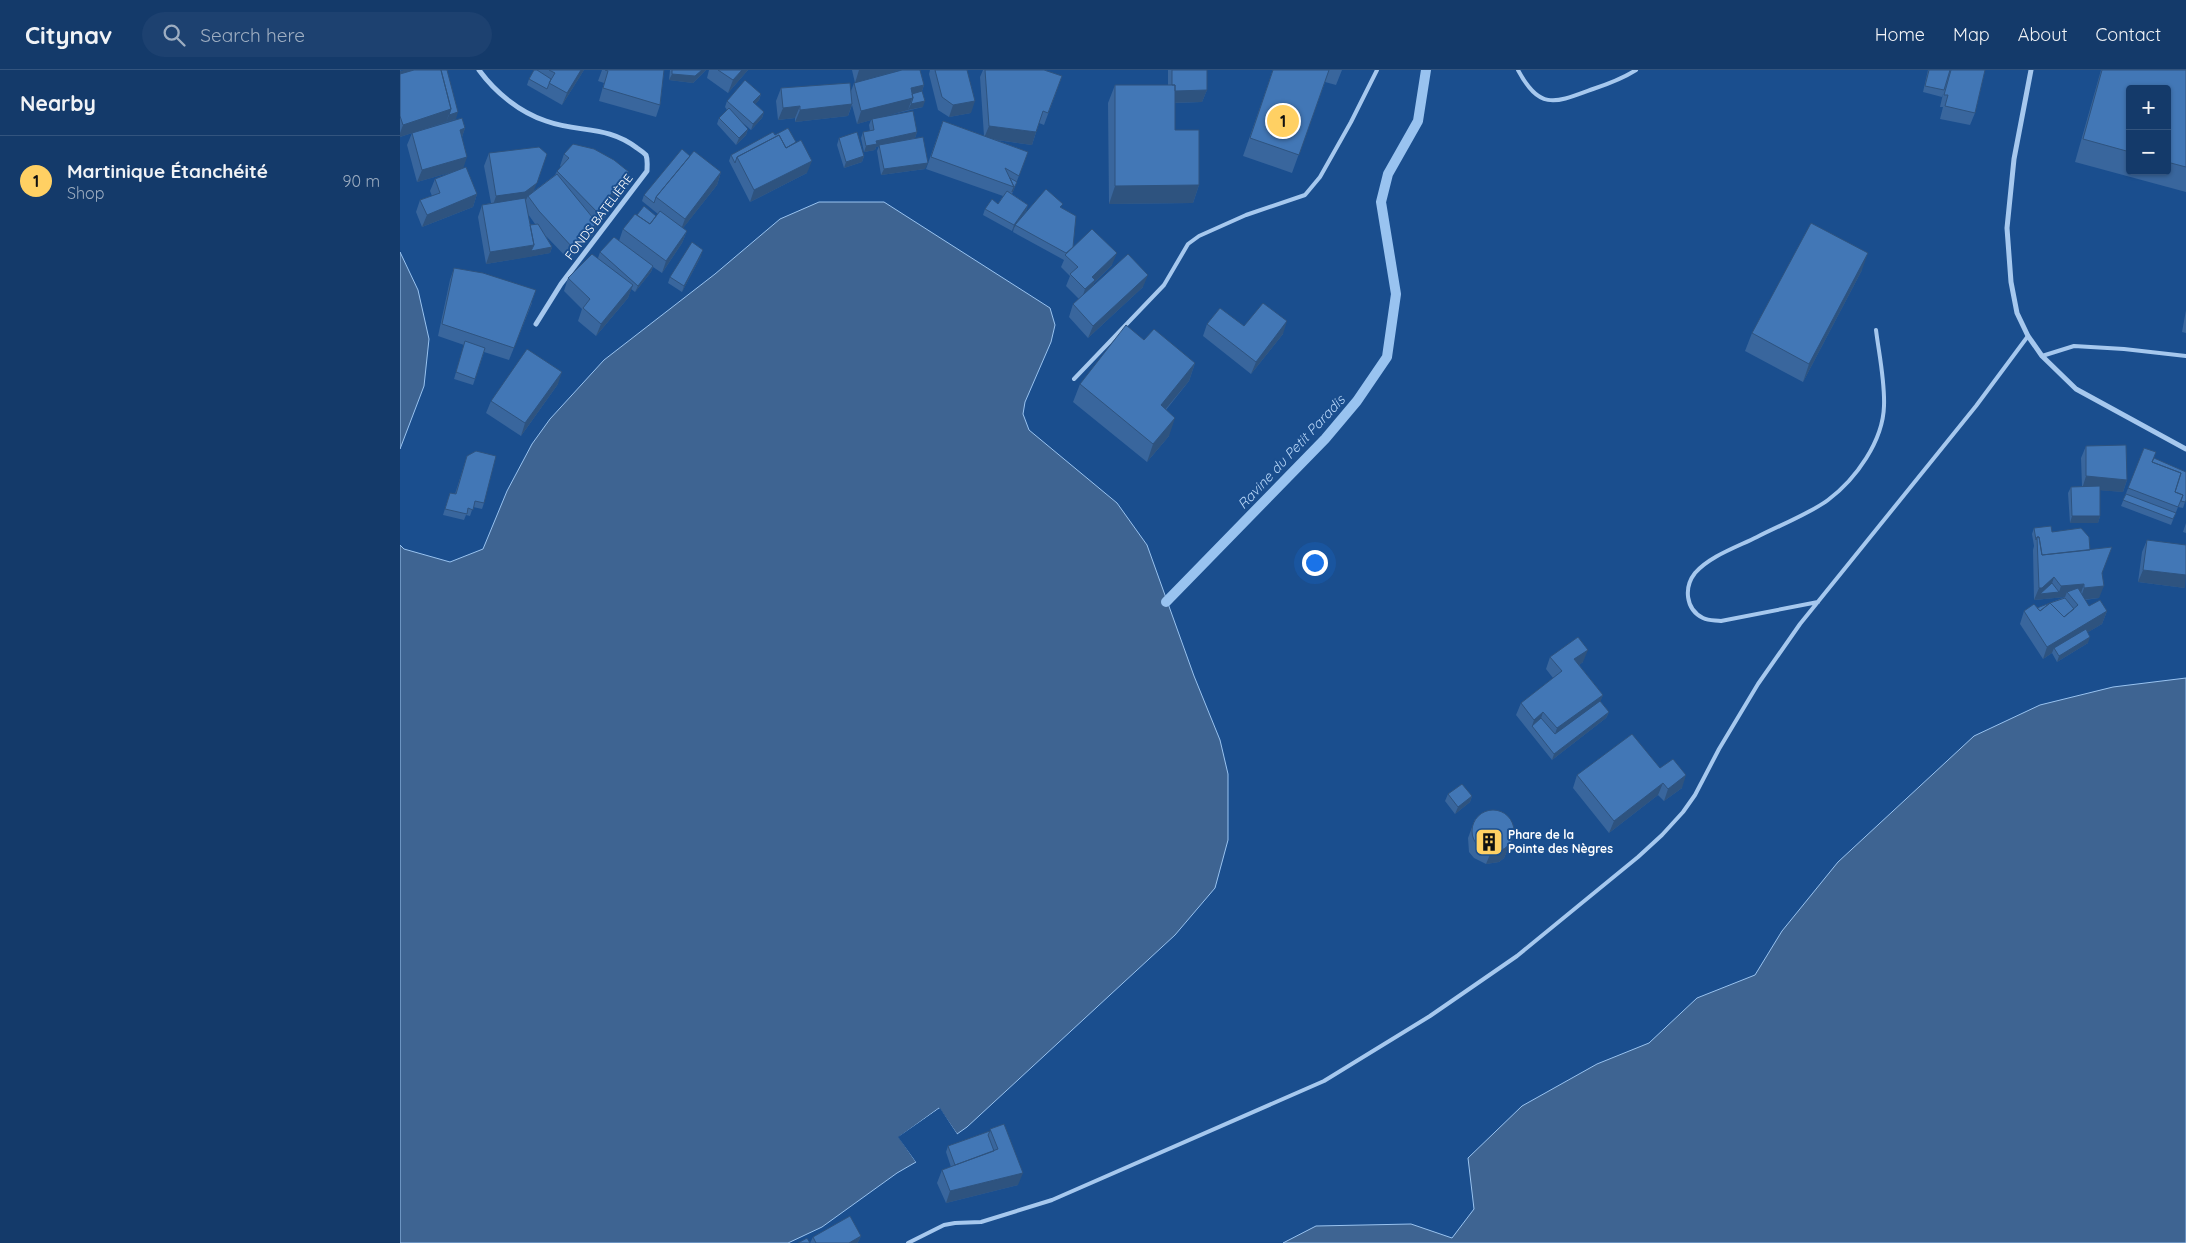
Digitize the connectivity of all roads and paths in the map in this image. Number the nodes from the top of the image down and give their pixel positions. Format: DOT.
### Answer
graph roads {
  1 [pos="479,70"];
  2 [pos="1377,70"];
  3 [pos="1518,70"];
  4 [pos="1636,70"];
  5 [pos="2031,70"];
  6 [pos="536,324"];
  7 [pos="1876,330"];
  8 [pos="2028,336"];
  9 [pos="2042,356"];
  10 [pos="2186,356"];
  11 [pos="1074,379"];
  12 [pos="2186,449"];
  13 [pos="1818,602"];
  14 [pos="908,1243"];
  1 -- 6 [label="street, FONDS BATELIÈRE"];
  2 -- 11 [label="lane"];
  3 -- 4 [label="lane"];
  5 -- 8 [label="street"];
  7 -- 13 [label="lane"];
  8 -- 9 [label="street"];
  8 -- 13 [label="lane"];
  9 -- 10 [label="lane"];
  9 -- 12 [label="street"];
  13 -- 14 [label="lane"];
}
